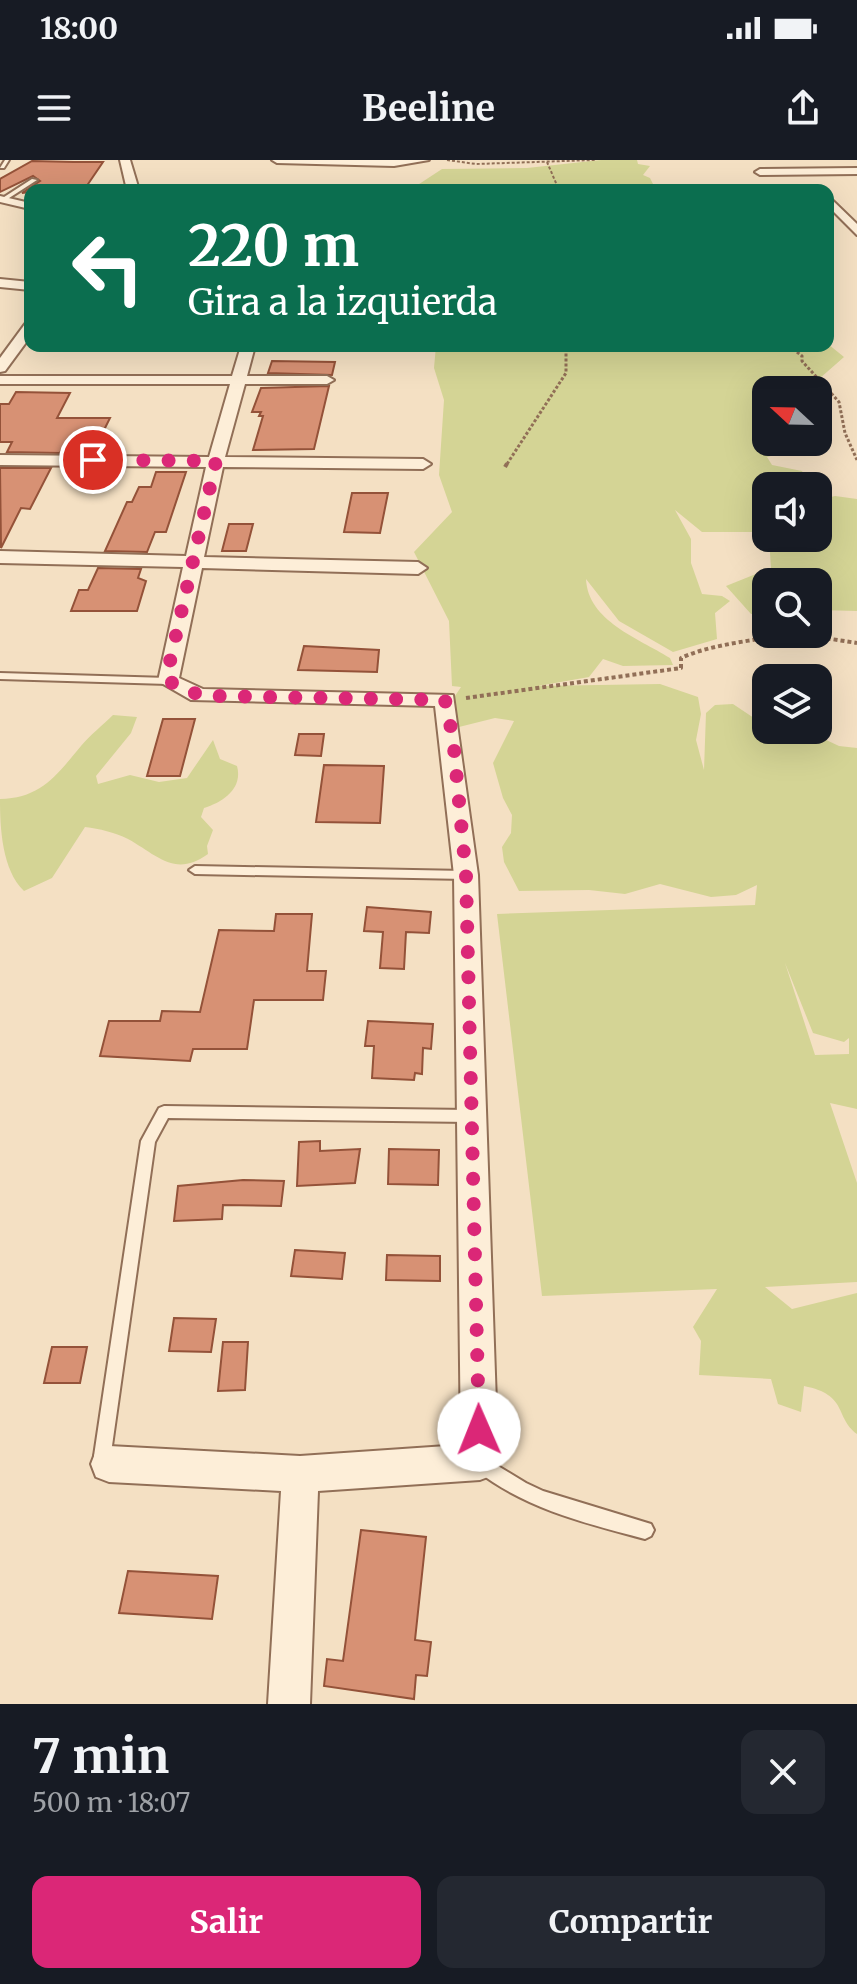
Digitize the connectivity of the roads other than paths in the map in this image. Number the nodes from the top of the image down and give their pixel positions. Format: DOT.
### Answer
graph roads {
  1 [pos="7,160"];
  2 [pos="125,160"];
  3 [pos="277,160"];
  4 [pos="424,160"];
  5 [pos="363,161"];
  6 [pos="2,167"];
  7 [pos="802,171"];
  8 [pos="857,171"];
  9 [pos="760,172"];
  10 [pos="34,180"];
  11 [pos="810,181"];
  12 [pos="27,184"];
  13 [pos="131,184"];
  14 [pos="24,186"];
  15 [pos="2,199"];
  16 [pos="24,204"];
  17 [pos="834,206"];
  18 [pos="839,211"];
  19 [pos="857,211"];
  20 [pos="857,231"];
  21 [pos="0,283"];
  22 [pos="24,285"];
  23 [pos="24,335"];
  24 [pos="246,352"];
  25 [pos="0,368"];
  26 [pos="239,379"];
  27 [pos="0,380"];
  28 [pos="327,380"];
  29 [pos="0,460"];
  30 [pos="216,461"];
  31 [pos="423,464"];
  32 [pos="0,557"];
  33 [pos="193,561"];
  34 [pos="418,568"];
  35 [pos="0,676"];
  36 [pos="168,681"];
  37 [pos="195,870"];
  38 [pos="466,875"];
  39 [pos="473,1116"];
  40 [pos="480,1462"];
  41 [pos="109,1464"];
  42 [pos="300,1474"];
  43 [pos="645,1530"];
  44 [pos="289,1704"];
  1 -- 6 [label="lane"];
  2 -- 13 [label="street"];
  3 -- 5 [label="street"];
  4 -- 5 [label="street"];
  7 -- 8 [label="street"];
  7 -- 9 [label="street"];
  7 -- 11 [label="street"];
  10 -- 12 [label="lane"];
  14 -- 15 [label="lane"];
  15 -- 16 [label="street"];
  17 -- 18 [label="street"];
  18 -- 19 [label="street"];
  18 -- 20 [label="street"];
  21 -- 22 [label="street"];
  23 -- 25 [label="street"];
  24 -- 26 [label="street"];
  26 -- 27 [label="street"];
  26 -- 28 [label="street"];
  26 -- 30 [label="street"];
  29 -- 30 [label="street"];
  30 -- 31 [label="street"];
  30 -- 33 [label="street"];
  32 -- 33 [label="street"];
  33 -- 34 [label="street"];
  33 -- 36 [label="street"];
  35 -- 36 [label="lane"];
  36 -- 38 [label="street"];
  37 -- 38 [label="lane"];
  38 -- 39 [label="street"];
  39 -- 40 [label="street"];
  39 -- 41 [label="lane"];
  40 -- 42 [label="street"];
  40 -- 43 [label="lane"];
  41 -- 42 [label="street"];
  42 -- 44 [label="street"];
}
